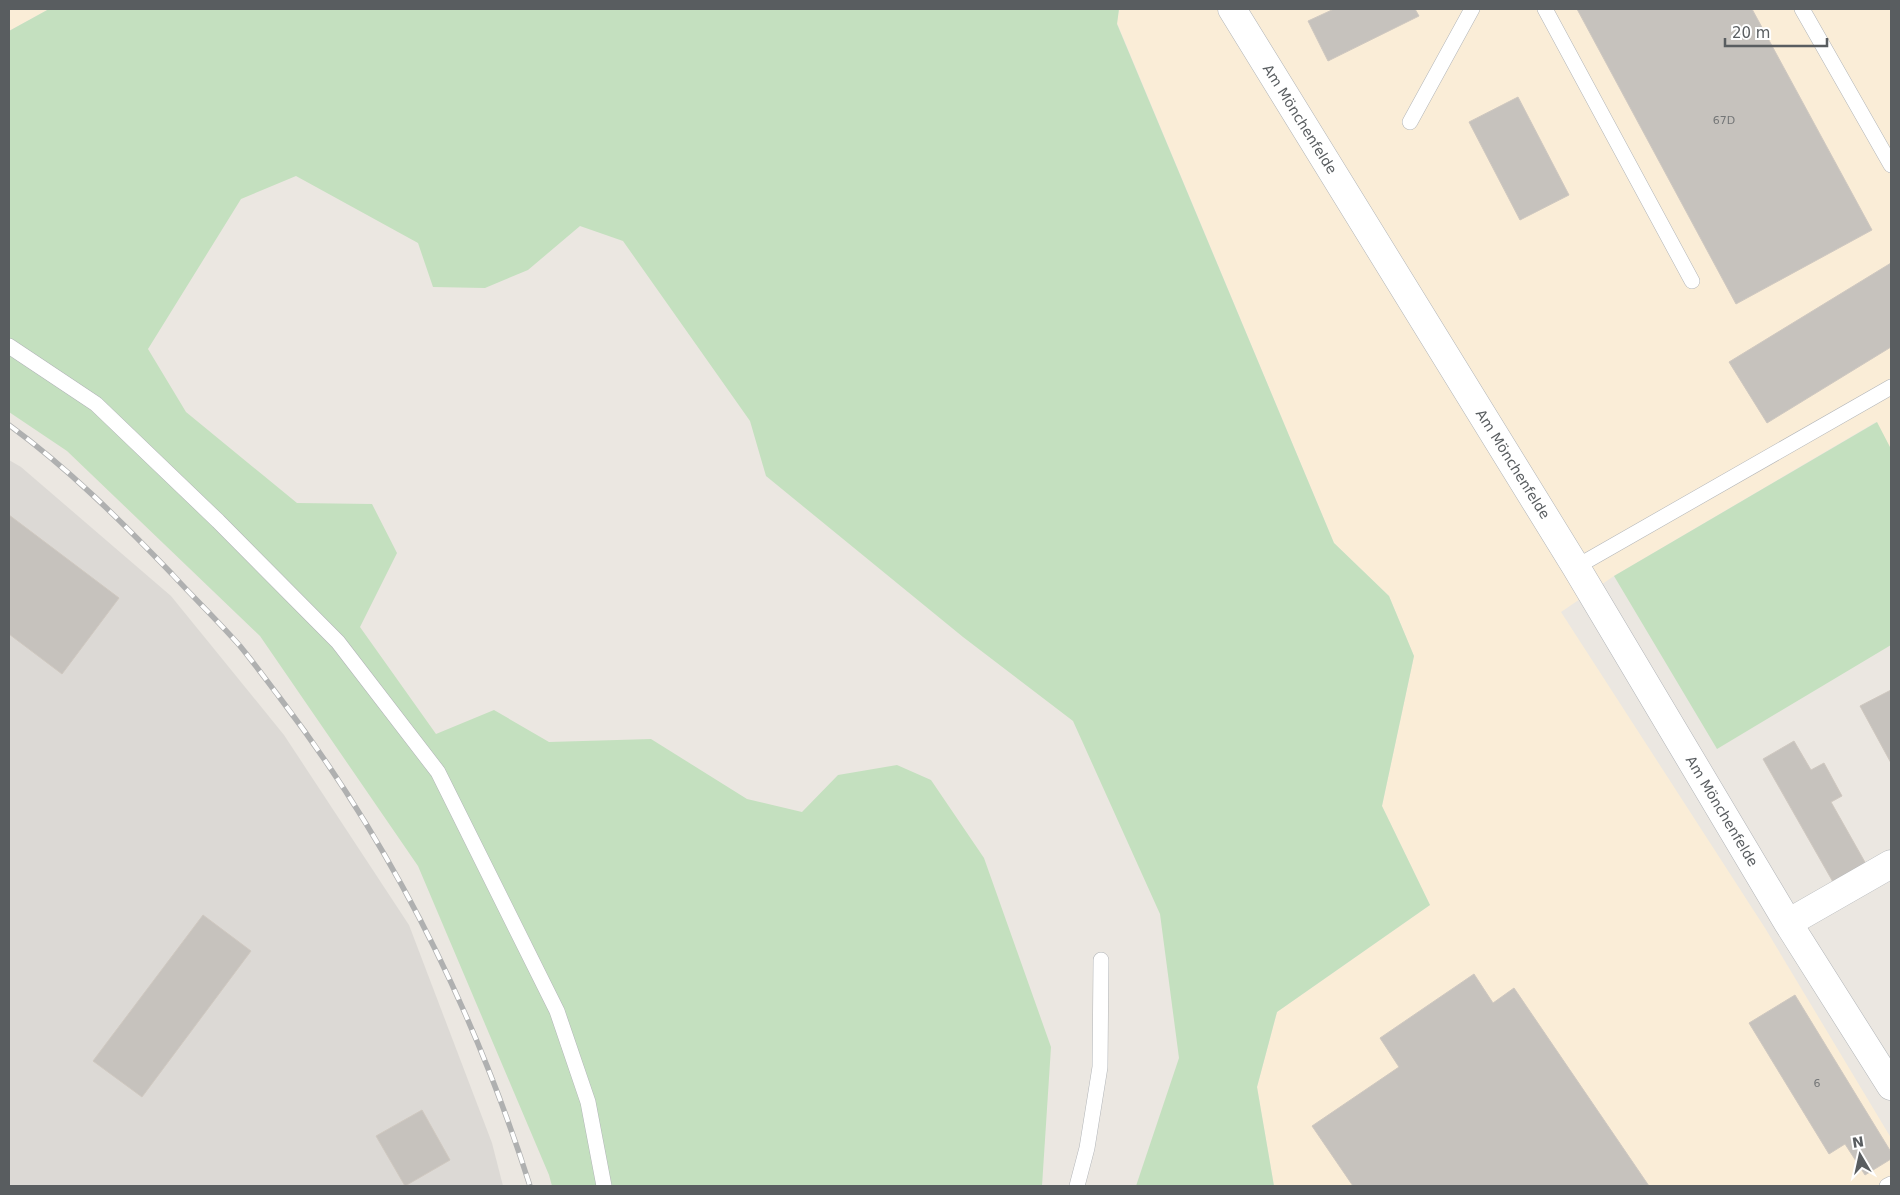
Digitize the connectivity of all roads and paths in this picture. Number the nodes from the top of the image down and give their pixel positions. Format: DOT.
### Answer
graph roads {
  1 [pos="1232,9"];
  2 [pos="1472,9"];
  3 [pos="1545,9"];
  4 [pos="1802,9"];
  5 [pos="1410,122"];
  6 [pos="1891,165"];
  7 [pos="1692,281"];
  8 [pos="9,346"];
  9 [pos="1891,387"];
  10 [pos="1576,567"];
  11 [pos="1891,864"];
  12 [pos="1788,923"];
  13 [pos="1101,960"];
  14 [pos="1891,1086"];
  15 [pos="1891,1184"];
  16 [pos="604,1186"];
  17 [pos="1077,1186"];
  18 [pos="1887,1186"];
  1 -- 10 [label="street, Am Mönchenfelde"];
  2 -- 5 [label="lane"];
  3 -- 7 [label="lane"];
  4 -- 6 [label="lane"];
  8 -- 16 [label="lane"];
  9 -- 10 [label="lane"];
  10 -- 12 [label="street, Am Mönchenfelde"];
  11 -- 12 [label="street"];
  12 -- 14 [label="street, Am Mönchenfelde"];
  13 -- 17 [label="lane"];
  15 -- 18 [label="lane"];
}
